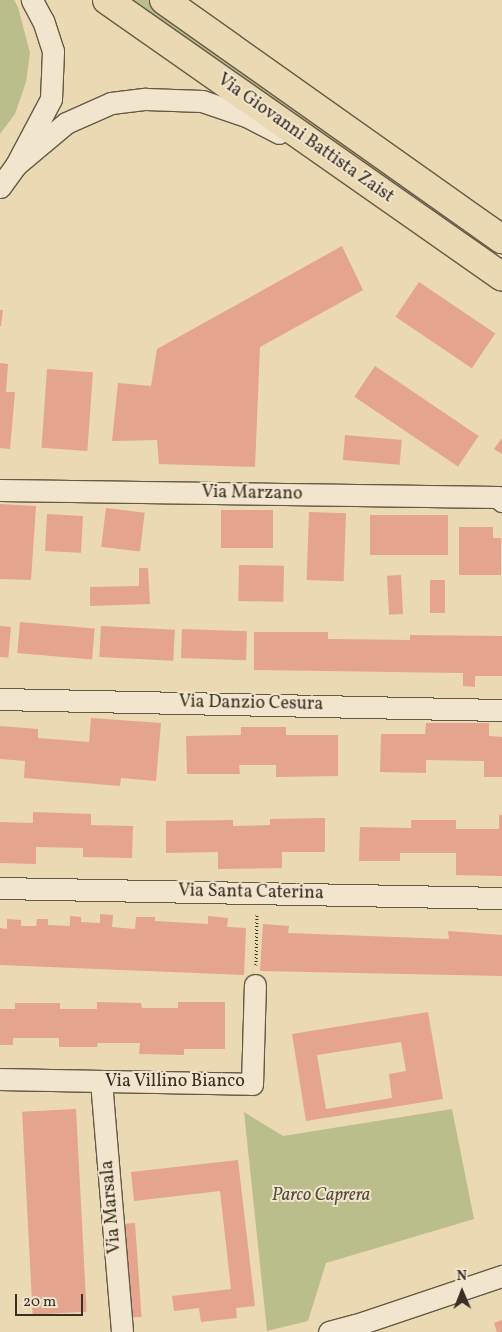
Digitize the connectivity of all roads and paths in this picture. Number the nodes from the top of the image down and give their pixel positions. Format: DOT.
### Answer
graph roads {
  1 [pos="32,0"];
  2 [pos="107,0"];
  3 [pos="164,0"];
  4 [pos="336,160"];
  5 [pos="16,165"];
  6 [pos="0,187"];
  7 [pos="502,239"];
  8 [pos="502,277"];
  9 [pos="0,490"];
  10 [pos="502,501"];
  11 [pos="0,699"];
  12 [pos="502,710"];
  13 [pos="0,888"];
  14 [pos="257,893"];
  15 [pos="502,898"];
  16 [pos="255,985"];
  17 [pos="0,1080"];
  18 [pos="102,1081"];
  19 [pos="502,1276"];
  20 [pos="122,1332"];
  21 [pos="329,1332"];
  1 -- 5 [label="street"];
  2 -- 4 [label="main road, Via Giovanni Battista Zaist"];
  3 -- 7 [label="main road, Via Giovanni Battista Zaist"];
  4 -- 5 [label="street"];
  4 -- 8 [label="main road, Via Giovanni Battista Zaist"];
  5 -- 6 [label="street"];
  9 -- 10 [label="street, Via Marzano"];
  11 -- 12 [label="street, Via Danzio Cesura"];
  13 -- 14 [label="street, Via Santa Caterina"];
  14 -- 15 [label="street, Via Santa Caterina"];
  14 -- 16 [label="path"];
  16 -- 18 [label="street, Via Villino Bianco"];
  17 -- 18 [label="street, Via Villino Bianco"];
  18 -- 20 [label="street, Via Marsala"];
  19 -- 21 [label="street"];
}
